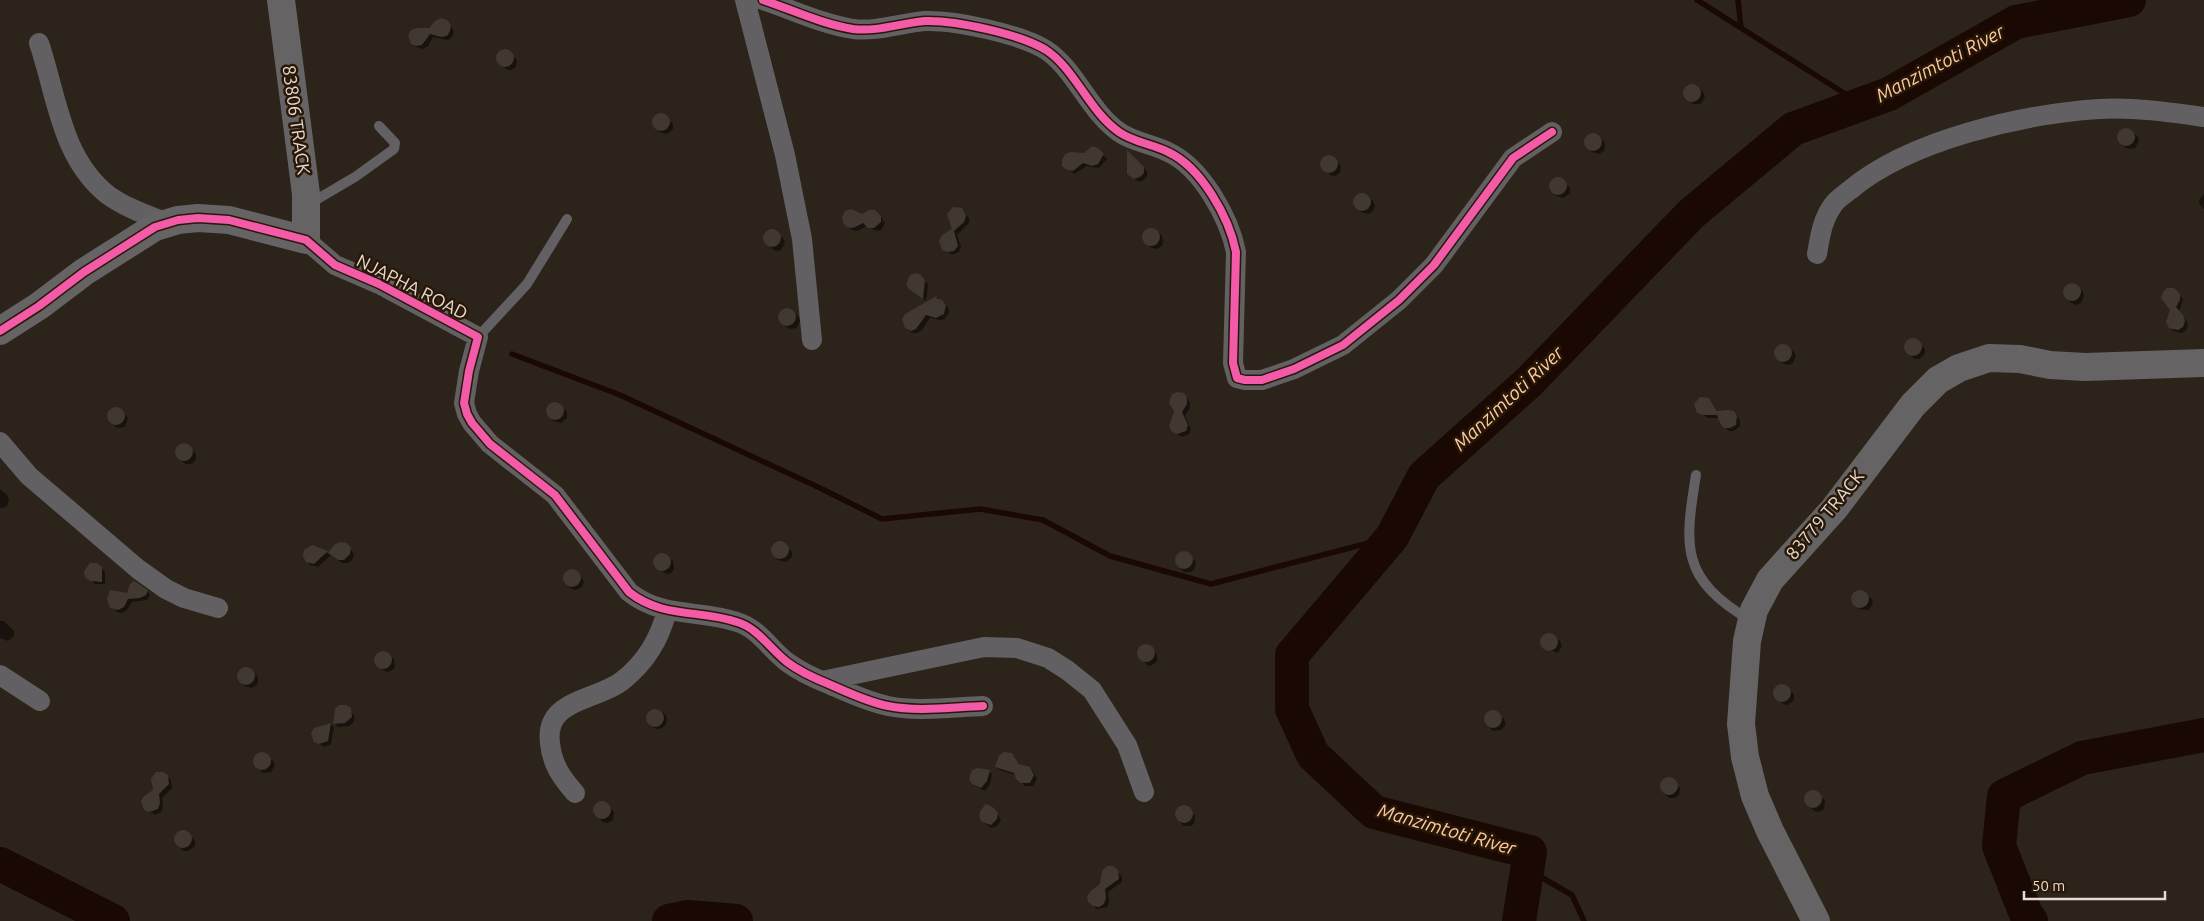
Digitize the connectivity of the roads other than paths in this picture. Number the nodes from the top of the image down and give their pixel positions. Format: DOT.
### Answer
graph roads {
  1 [pos="281,0"];
  2 [pos="746,0"];
  3 [pos="763,0"];
  4 [pos="39,43"];
  5 [pos="2204,117"];
  6 [pos="379,126"];
  7 [pos="1552,132"];
  8 [pos="306,206"];
  9 [pos="567,219"];
  10 [pos="168,223"];
  11 [pos="306,240"];
  12 [pos="1817,254"];
  13 [pos="0,331"];
  14 [pos="478,337"];
  15 [pos="812,340"];
  16 [pos="2204,363"];
  17 [pos="0,442"];
  18 [pos="1696,475"];
  19 [pos="218,608"];
  20 [pos="666,611"];
  21 [pos="1750,620"];
  22 [pos="0,675"];
  23 [pos="822,681"];
  24 [pos="40,701"];
  25 [pos="983,706"];
  26 [pos="1144,792"];
  27 [pos="575,793"];
  28 [pos="1816,921"];
  1 -- 8 [label="street, 83806 TRACK"];
  2 -- 15 [label="street"];
  3 -- 7 [label="street"];
  4 -- 10 [label="street"];
  5 -- 12 [label="street"];
  6 -- 8 [label="lane"];
  8 -- 11 [label="street, 83806 TRACK"];
  9 -- 14 [label="lane"];
  10 -- 11 [label="street, NJAPHA ROAD"];
  10 -- 13 [label="street, NJAPHA ROAD"];
  11 -- 14 [label="street, NJAPHA ROAD"];
  14 -- 20 [label="street, NJAPHA ROAD"];
  16 -- 21 [label="street, 83779 TRACK"];
  17 -- 19 [label="street"];
  18 -- 21 [label="lane"];
  20 -- 23 [label="street, NJAPHA ROAD"];
  20 -- 27 [label="street"];
  21 -- 28 [label="street, 83779 TRACK"];
  22 -- 24 [label="street"];
  23 -- 25 [label="street, NJAPHA ROAD"];
  23 -- 26 [label="street"];
}
